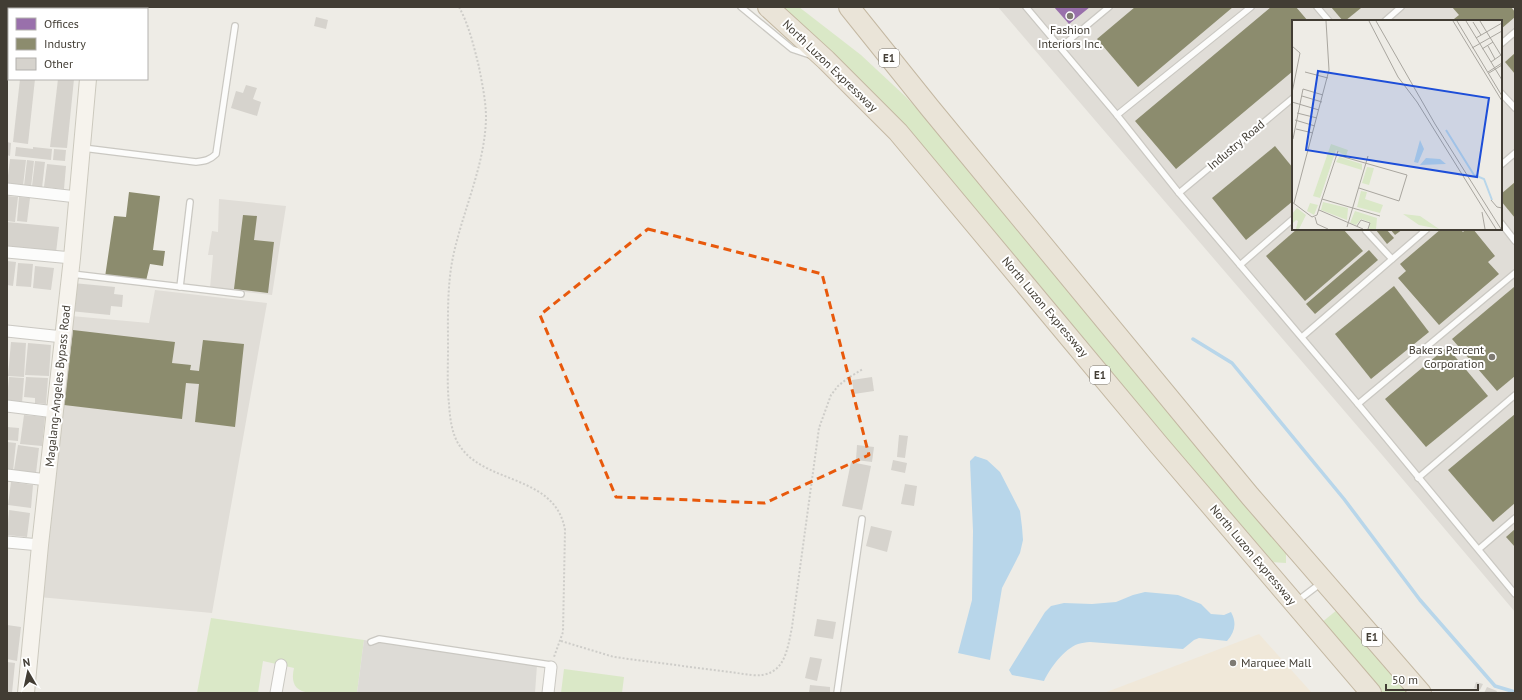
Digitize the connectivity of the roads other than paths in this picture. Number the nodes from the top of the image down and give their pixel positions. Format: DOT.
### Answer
graph roads {
  1 [pos="740,7"];
  2 [pos="768,7"];
  3 [pos="849,7"];
  4 [pos="1026,7"];
  5 [pos="1109,7"];
  6 [pos="1251,7"];
  7 [pos="1317,7"];
  8 [pos="1401,7"];
  9 [pos="1328,20"];
  10 [pos="1386,20"];
  11 [pos="235,26"];
  12 [pos="1515,32"];
  13 [pos="1502,43"];
  14 [pos="1061,47"];
  15 [pos="826,60"];
  16 [pos="88,80"];
  17 [pos="1502,94"];
  18 [pos="1292,99"];
  19 [pos="1515,108"];
  20 [pos="1117,115"];
  21 [pos="82,148"];
  22 [pos="1515,153"];
  23 [pos="1502,164"];
  24 [pos="7,189"];
  25 [pos="1178,193"];
  26 [pos="77,197"];
  27 [pos="190,202"];
  28 [pos="1292,220"];
  29 [pos="1502,225"];
  30 [pos="1426,230"];
  31 [pos="1366,231"];
  32 [pos="1515,241"];
  33 [pos="7,252"];
  34 [pos="72,258"];
  35 [pos="1392,259"];
  36 [pos="1240,264"];
  37 [pos="1515,273"];
  38 [pos="70,274"];
  39 [pos="180,287"];
  40 [pos="241,294"];
  41 [pos="7,331"];
  42 [pos="63,337"];
  43 [pos="1302,337"];
  44 [pos="1515,395"];
  45 [pos="1358,404"];
  46 [pos="7,406"];
  47 [pos="55,412"];
  48 [pos="7,475"];
  49 [pos="1418,478"];
  50 [pos="47,480"];
  51 [pos="1515,518"];
  52 [pos="862,519"];
  53 [pos="7,542"];
  54 [pos="40,545"];
  55 [pos="1478,549"];
  56 [pos="1324,581"];
  57 [pos="1515,594"];
  58 [pos="1294,603"];
  59 [pos="371,642"];
  60 [pos="281,665"];
  61 [pos="551,666"];
  62 [pos="26,693"];
  63 [pos="276,693"];
  64 [pos="548,693"];
  65 [pos="837,693"];
  66 [pos="1370,693"];
  67 [pos="1421,693"];
  1 -- 15 [label="lane"];
  2 -- 15 [label="highway, North Luzon Expressway / E1"];
  3 -- 56 [label="highway, E1"];
  4 -- 14 [label="lane"];
  5 -- 14 [label="lane"];
  6 -- 20 [label="lane"];
  7 -- 9 [label="lane"];
  8 -- 10 [label="lane"];
  11 -- 21 [label="lane"];
  12 -- 13 [label="lane"];
  14 -- 20 [label="lane"];
  15 -- 58 [label="highway, North Luzon Expressway / E1"];
  16 -- 21 [label="street, Magalang-Angeles Bypass Road"];
  17 -- 19 [label="lane"];
  18 -- 25 [label="lane, Industry Road"];
  20 -- 25 [label="lane"];
  21 -- 26 [label="street, Magalang-Angeles Bypass Road"];
  22 -- 23 [label="lane"];
  24 -- 26 [label="street"];
  25 -- 36 [label="lane"];
  26 -- 34 [label="street, Magalang-Angeles Bypass Road"];
  27 -- 39 [label="lane"];
  28 -- 36 [label="lane"];
  29 -- 32 [label="lane"];
  30 -- 35 [label="lane"];
  31 -- 35 [label="lane"];
  33 -- 34 [label="street"];
  34 -- 38 [label="street, Magalang-Angeles Bypass Road"];
  35 -- 43 [label="lane"];
  36 -- 43 [label="lane"];
  37 -- 45 [label="lane"];
  38 -- 39 [label="lane"];
  38 -- 42 [label="street, Magalang-Angeles Bypass Road"];
  39 -- 40 [label="lane"];
  41 -- 42 [label="street"];
  42 -- 47 [label="street, Magalang-Angeles Bypass Road"];
  43 -- 45 [label="lane"];
  44 -- 49 [label="lane"];
  45 -- 49 [label="lane"];
  46 -- 47 [label="street"];
  47 -- 50 [label="street, Magalang-Angeles Bypass Road"];
  48 -- 50 [label="street"];
  49 -- 55 [label="lane"];
  50 -- 54 [label="street, Magalang-Angeles Bypass Road"];
  51 -- 55 [label="lane"];
  52 -- 65 [label="lane"];
  53 -- 54 [label="street"];
  54 -- 62 [label="street, Magalang-Angeles Bypass Road"];
  55 -- 57 [label="lane"];
  56 -- 58 [label="lane"];
  56 -- 67 [label="highway, E1"];
  58 -- 66 [label="highway, North Luzon Expressway / E1"];
  59 -- 61 [label="lane"];
  60 -- 63 [label="street"];
  61 -- 64 [label="street"];
}
